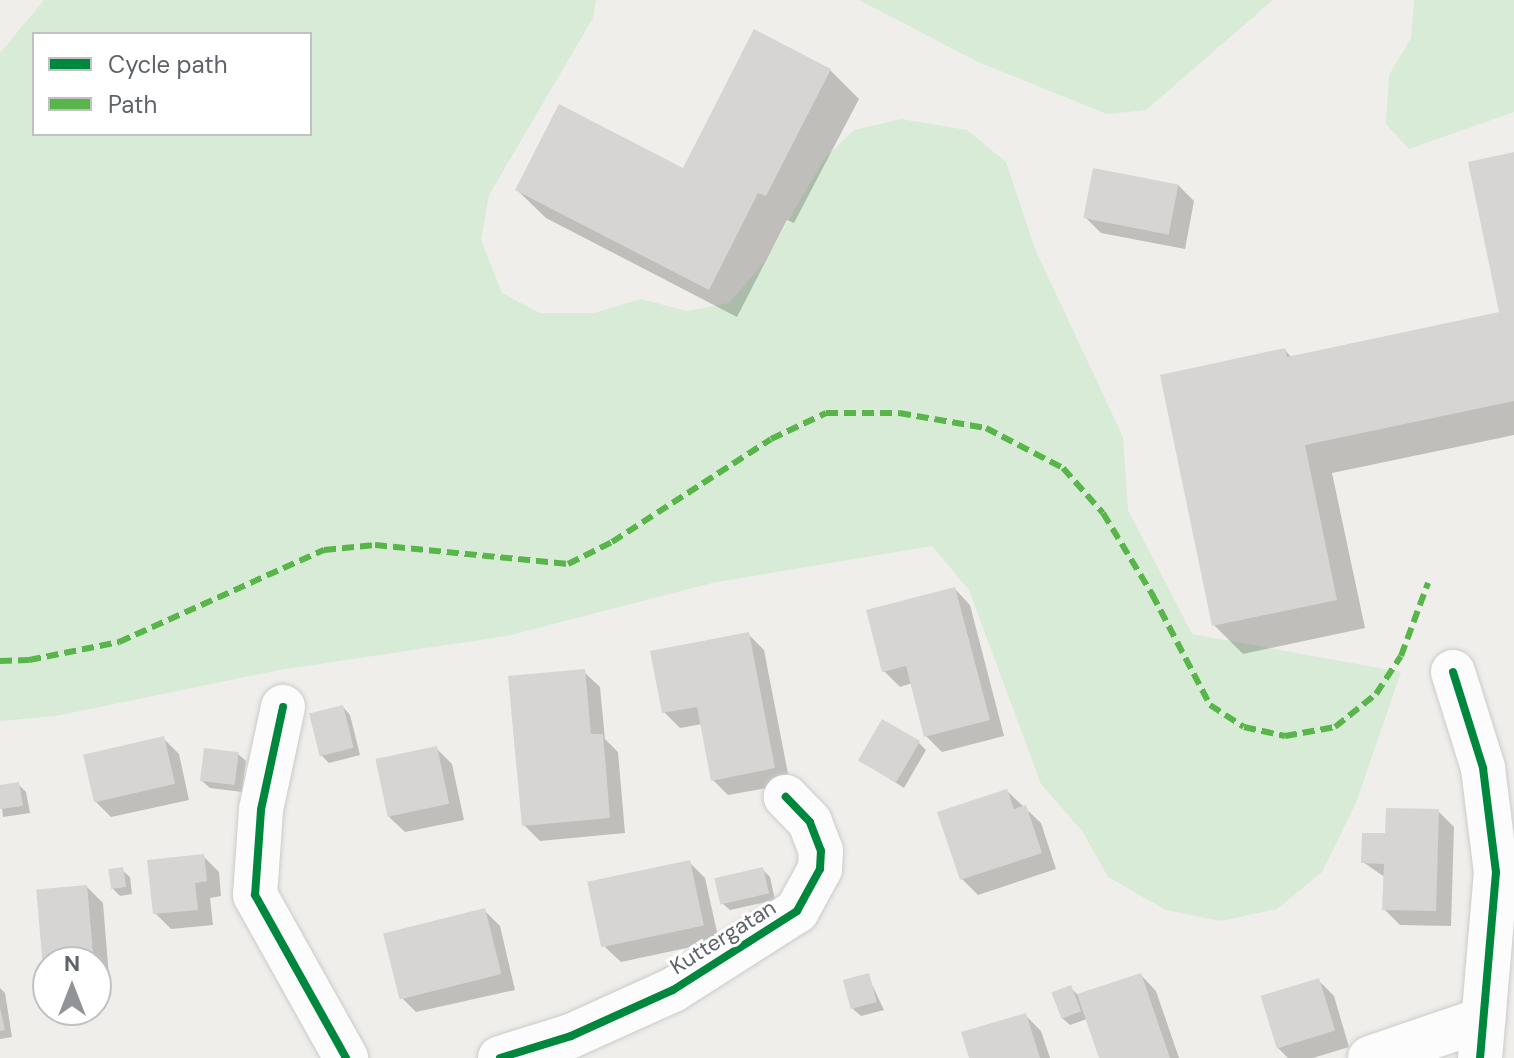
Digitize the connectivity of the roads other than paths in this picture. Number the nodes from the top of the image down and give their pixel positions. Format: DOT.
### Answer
graph roads {
  1 [pos="1453,672"];
  2 [pos="283,707"];
  3 [pos="786,797"];
  4 [pos="1482,1038"];
  5 [pos="346,1058"];
  6 [pos="500,1058"];
  7 [pos="1370,1058"];
  1 -- 4 [label="street"];
  2 -- 5 [label="street"];
  3 -- 6 [label="street, Kuttergatan"];
  4 -- 7 [label="street"];
}
